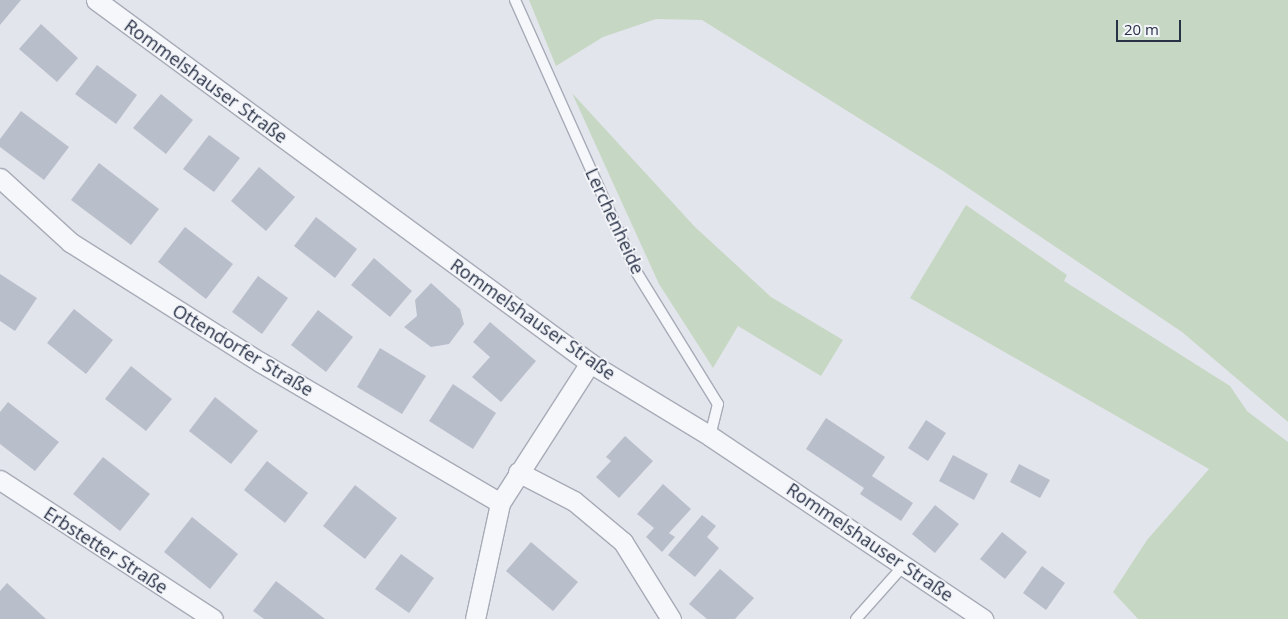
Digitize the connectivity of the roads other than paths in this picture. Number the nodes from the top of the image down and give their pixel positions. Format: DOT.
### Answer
graph roads {
  1 [pos="96,0"];
  2 [pos="516,0"];
  3 [pos="0,178"];
  4 [pos="590,363"];
  5 [pos="710,436"];
  6 [pos="518,472"];
  7 [pos="0,480"];
  8 [pos="500,503"];
  9 [pos="905,564"];
  10 [pos="965,614"];
  11 [pos="213,619"];
  12 [pos="474,619"];
  13 [pos="671,619"];
  14 [pos="856,619"];
  15 [pos="983,619"];
  1 -- 4 [label="street, Rommelshauser Straße"];
  2 -- 5 [label="lane, Lerchenheide"];
  3 -- 8 [label="street, Ottendorfer Straße"];
  4 -- 5 [label="street, Rommelshauser Straße"];
  4 -- 6 [label="street"];
  5 -- 9 [label="street, Rommelshauser Straße"];
  6 -- 8 [label="street"];
  6 -- 13 [label="street"];
  7 -- 11 [label="street, Erbstetter Straße"];
  8 -- 12 [label="street"];
  9 -- 10 [label="street, Rommelshauser Straße"];
  9 -- 14 [label="lane"];
  10 -- 15 [label="street, Rommelshauser Straße"];
}
